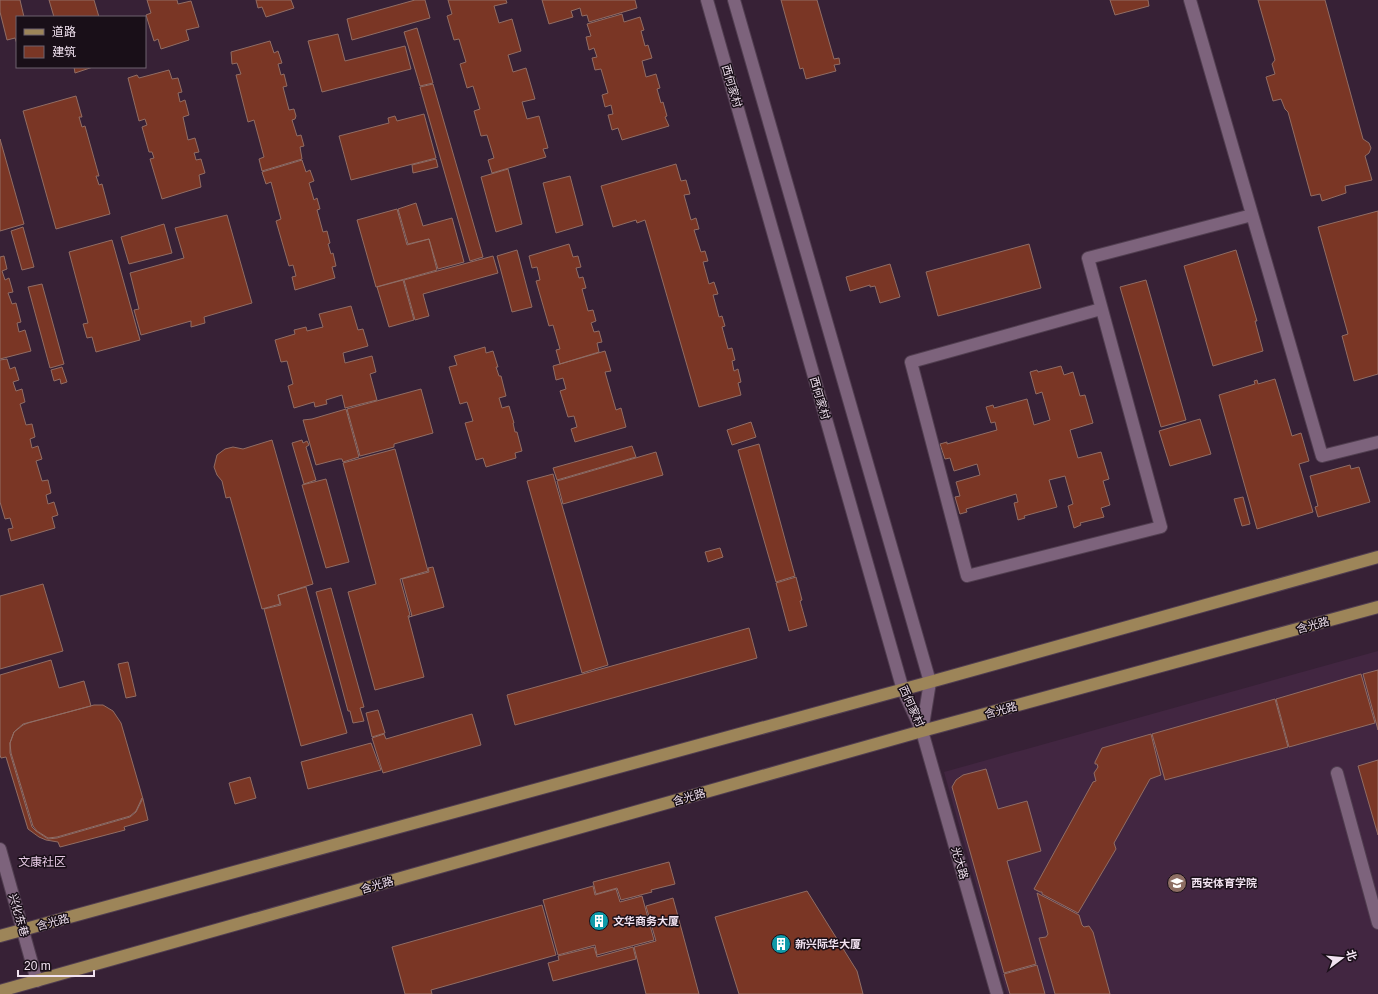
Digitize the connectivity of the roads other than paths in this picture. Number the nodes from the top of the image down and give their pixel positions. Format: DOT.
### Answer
graph roads {
  1 [pos="707,0"];
  2 [pos="734,0"];
  3 [pos="1190,0"];
  4 [pos="1252,214"];
  5 [pos="1101,309"];
  6 [pos="1378,442"];
  7 [pos="1378,557"];
  8 [pos="1378,607"];
  9 [pos="930,682"];
  10 [pos="903,690"];
  11 [pos="922,731"];
  12 [pos="1337,773"];
  13 [pos="0,849"];
  14 [pos="1378,923"];
  15 [pos="23,930"];
  16 [pos="0,936"];
  17 [pos="37,981"];
  18 [pos="0,991"];
  19 [pos="997,994"];
  1 -- 10 [label="street, 西何家村"];
  2 -- 9 [label="street, 西何家村"];
  3 -- 4 [label="street"];
  4 -- 5 [label="street"];
  4 -- 6 [label="street"];
  5 -- 5 [label="street"];
  7 -- 9 [label="main road, 含光路"];
  8 -- 11 [label="main road, 含光路"];
  9 -- 10 [label="main road, 含光路"];
  9 -- 11 [label="street, 西何家村"];
  10 -- 11 [label="street, 西何家村"];
  10 -- 15 [label="main road, 含光路"];
  11 -- 17 [label="main road, 含光路"];
  11 -- 19 [label="street, 光大路"];
  12 -- 14 [label="street"];
  13 -- 15 [label="street, 兴化东巷"];
  15 -- 16 [label="main road, 含光路"];
  15 -- 17 [label="street, 兴化东巷"];
  17 -- 18 [label="main road, 含光路"];
}
